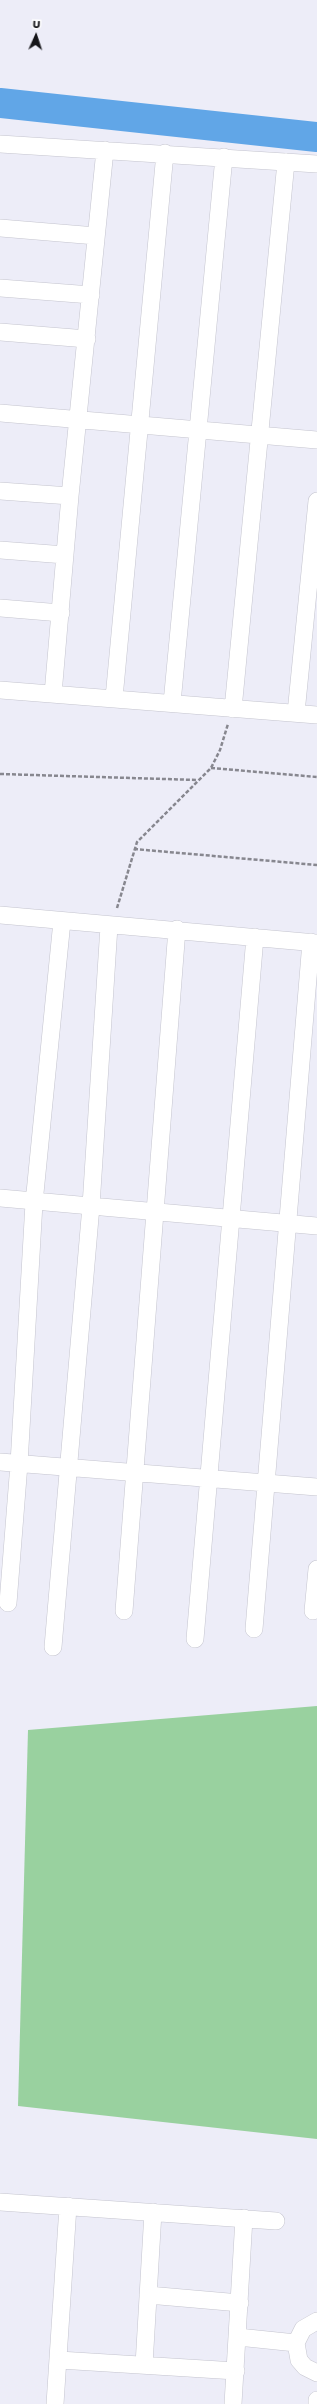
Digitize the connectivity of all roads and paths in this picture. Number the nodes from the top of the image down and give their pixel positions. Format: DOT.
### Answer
graph roads {
  1 [pos="0,144"];
  2 [pos="104,150"];
  3 [pos="165,153"];
  4 [pos="224,157"];
  5 [pos="286,162"];
  6 [pos="317,164"];
  7 [pos="0,228"];
  8 [pos="96,236"];
  9 [pos="0,288"];
  10 [pos="91,296"];
  11 [pos="0,332"];
  12 [pos="87,339"];
  13 [pos="0,413"];
  14 [pos="79,420"];
  15 [pos="139,424"];
  16 [pos="198,430"];
  17 [pos="259,436"];
  18 [pos="317,440"];
  19 [pos="0,491"];
  20 [pos="70,496"];
  21 [pos="317,501"];
  22 [pos="0,550"];
  23 [pos="65,555"];
  24 [pos="0,608"];
  25 [pos="61,613"];
  26 [pos="0,690"];
  27 [pos="53,694"];
  28 [pos="114,698"];
  29 [pos="172,703"];
  30 [pos="233,709"];
  31 [pos="296,713"];
  32 [pos="317,715"];
  33 [pos="211,768"];
  34 [pos="0,774"];
  35 [pos="317,777"];
  36 [pos="198,780"];
  37 [pos="134,849"];
  38 [pos="317,865"];
  39 [pos="0,918"];
  40 [pos="62,921"];
  41 [pos="109,926"];
  42 [pos="177,929"];
  43 [pos="255,937"];
  44 [pos="314,943"];
  45 [pos="0,1198"];
  46 [pos="34,1202"];
  47 [pos="91,1206"];
  48 [pos="155,1212"];
  49 [pos="230,1219"];
  50 [pos="287,1224"];
  51 [pos="317,1226"];
  52 [pos="0,1462"];
  53 [pos="19,1464"];
  54 [pos="69,1467"];
  55 [pos="135,1472"];
  56 [pos="208,1479"];
  57 [pos="266,1484"];
  58 [pos="317,1487"];
  59 [pos="317,1569"];
  60 [pos="8,1603"];
  61 [pos="124,1611"];
  62 [pos="313,1611"];
  63 [pos="254,1629"];
  64 [pos="195,1639"];
  65 [pos="53,1647"];
  66 [pos="0,2202"];
  67 [pos="68,2206"];
  68 [pos="153,2212"];
  69 [pos="244,2218"];
  70 [pos="276,2221"];
  71 [pos="148,2295"];
  72 [pos="240,2303"];
  73 [pos="317,2321"];
  74 [pos="238,2336"];
  75 [pos="296,2343"];
  76 [pos="59,2360"];
  77 [pos="144,2366"];
  78 [pos="236,2371"];
  79 [pos="317,2373"];
  80 [pos="317,2400"];
  81 [pos="55,2404"];
  82 [pos="233,2404"];
  83 [pos="317,2404"];
  1 -- 2 [label="street"];
  2 -- 3 [label="street"];
  2 -- 8 [label="street"];
  3 -- 4 [label="street"];
  3 -- 15 [label="street"];
  4 -- 5 [label="street"];
  4 -- 16 [label="street"];
  5 -- 6 [label="street"];
  5 -- 17 [label="street"];
  7 -- 8 [label="street"];
  8 -- 10 [label="street"];
  9 -- 10 [label="street"];
  10 -- 12 [label="street"];
  11 -- 12 [label="street"];
  12 -- 14 [label="street"];
  13 -- 14 [label="street"];
  14 -- 15 [label="street"];
  14 -- 20 [label="street"];
  15 -- 16 [label="street"];
  15 -- 28 [label="street"];
  16 -- 17 [label="street"];
  16 -- 29 [label="street"];
  17 -- 18 [label="street"];
  17 -- 30 [label="street"];
  19 -- 20 [label="street"];
  20 -- 23 [label="street"];
  21 -- 31 [label="street"];
  22 -- 23 [label="street"];
  23 -- 25 [label="street"];
  24 -- 25 [label="street"];
  25 -- 27 [label="street"];
  26 -- 27 [label="street"];
  27 -- 28 [label="street"];
  28 -- 29 [label="street"];
  29 -- 30 [label="street"];
  30 -- 31 [label="street"];
  30 -- 33 [label="path"];
  31 -- 32 [label="street"];
  33 -- 35 [label="path"];
  33 -- 36 [label="path"];
  34 -- 36 [label="path"];
  36 -- 37 [label="path"];
  37 -- 38 [label="path"];
  37 -- 41 [label="path"];
  39 -- 40 [label="street"];
  40 -- 41 [label="street"];
  40 -- 46 [label="street"];
  41 -- 42 [label="street"];
  41 -- 47 [label="street"];
  42 -- 43 [label="street"];
  42 -- 48 [label="street"];
  43 -- 44 [label="street"];
  43 -- 49 [label="street"];
  44 -- 50 [label="street"];
  45 -- 46 [label="street"];
  46 -- 47 [label="street"];
  46 -- 53 [label="street"];
  47 -- 48 [label="street"];
  47 -- 54 [label="street"];
  48 -- 49 [label="street"];
  48 -- 55 [label="street"];
  49 -- 50 [label="street"];
  49 -- 56 [label="street"];
  50 -- 51 [label="street"];
  50 -- 57 [label="street"];
  52 -- 53 [label="street"];
  53 -- 54 [label="street"];
  53 -- 60 [label="street"];
  54 -- 55 [label="street"];
  54 -- 65 [label="street"];
  55 -- 56 [label="street"];
  55 -- 61 [label="street"];
  56 -- 57 [label="street"];
  56 -- 64 [label="street"];
  57 -- 58 [label="street"];
  57 -- 63 [label="street"];
  59 -- 62 [label="street"];
  66 -- 67 [label="street"];
  67 -- 68 [label="street"];
  67 -- 76 [label="street"];
  68 -- 69 [label="street"];
  68 -- 71 [label="street"];
  69 -- 70 [label="street"];
  69 -- 72 [label="street"];
  71 -- 72 [label="street"];
  71 -- 77 [label="street"];
  72 -- 74 [label="street"];
  73 -- 75 [label="street"];
  74 -- 75 [label="street"];
  74 -- 78 [label="street"];
  75 -- 79 [label="street"];
  76 -- 77 [label="street"];
  76 -- 81 [label="street"];
  77 -- 78 [label="street"];
  78 -- 82 [label="street"];
  80 -- 83 [label="street"];
}
